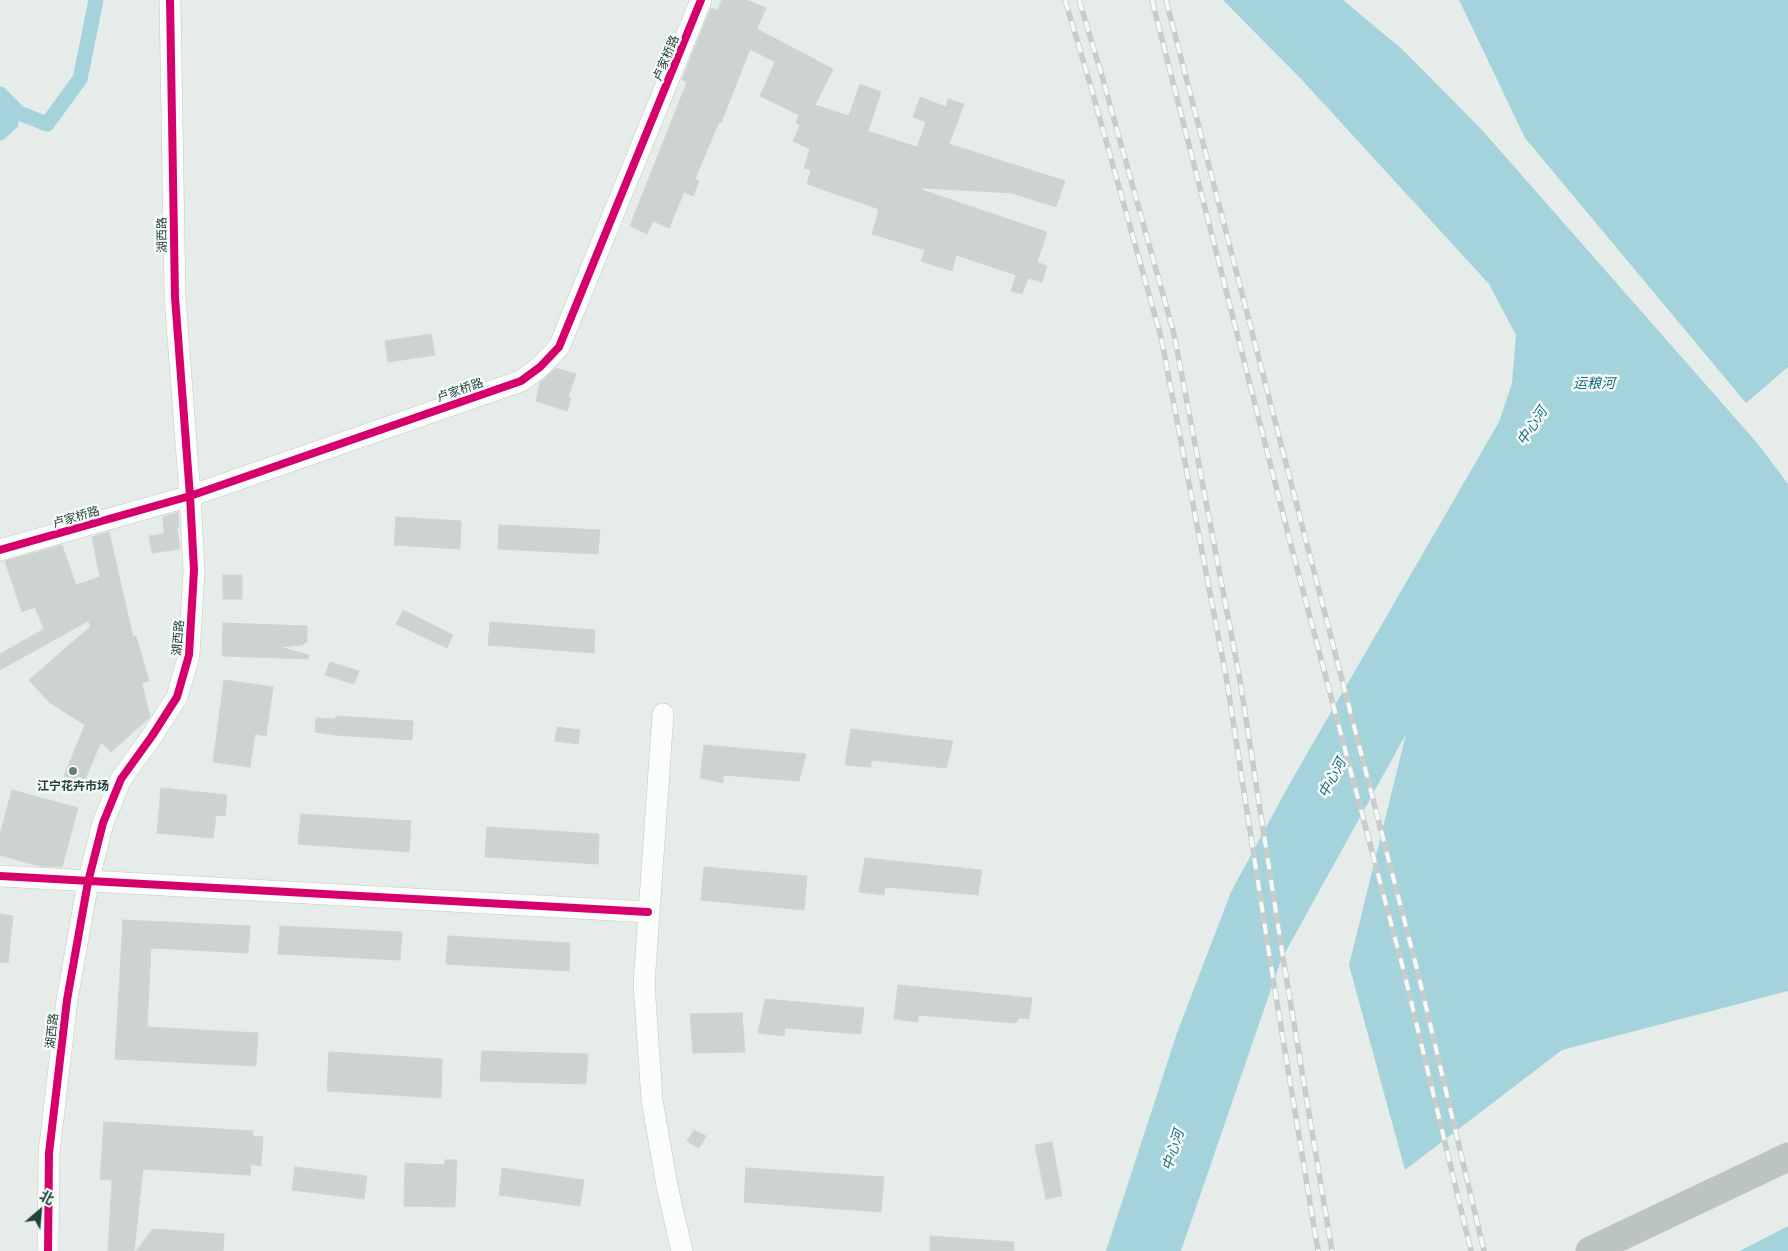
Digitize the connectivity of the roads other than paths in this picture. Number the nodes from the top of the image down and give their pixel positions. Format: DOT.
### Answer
graph roads {
  1 [pos="170,0"];
  2 [pos="701,0"];
  3 [pos="190,496"];
  4 [pos="0,550"];
  5 [pos="662,714"];
  6 [pos="0,876"];
  7 [pos="88,882"];
  8 [pos="648,912"];
  9 [pos="1788,1157"];
  10 [pos="1788,1174"];
  11 [pos="48,1251"];
  12 [pos="682,1251"];
  13 [pos="1590,1251"];
  14 [pos="1621,1251"];
  1 -- 3 [label="street, 湖西路"];
  2 -- 3 [label="street, 卢家桥路"];
  3 -- 4 [label="street, 卢家桥路"];
  3 -- 7 [label="street, 湖西路"];
  5 -- 8 [label="street"];
  6 -- 7 [label="street"];
  7 -- 8 [label="street"];
  7 -- 11 [label="street, 湖西路"];
  8 -- 12 [label="street"];
  9 -- 13 [label="highway"];
  10 -- 14 [label="highway"];
}
